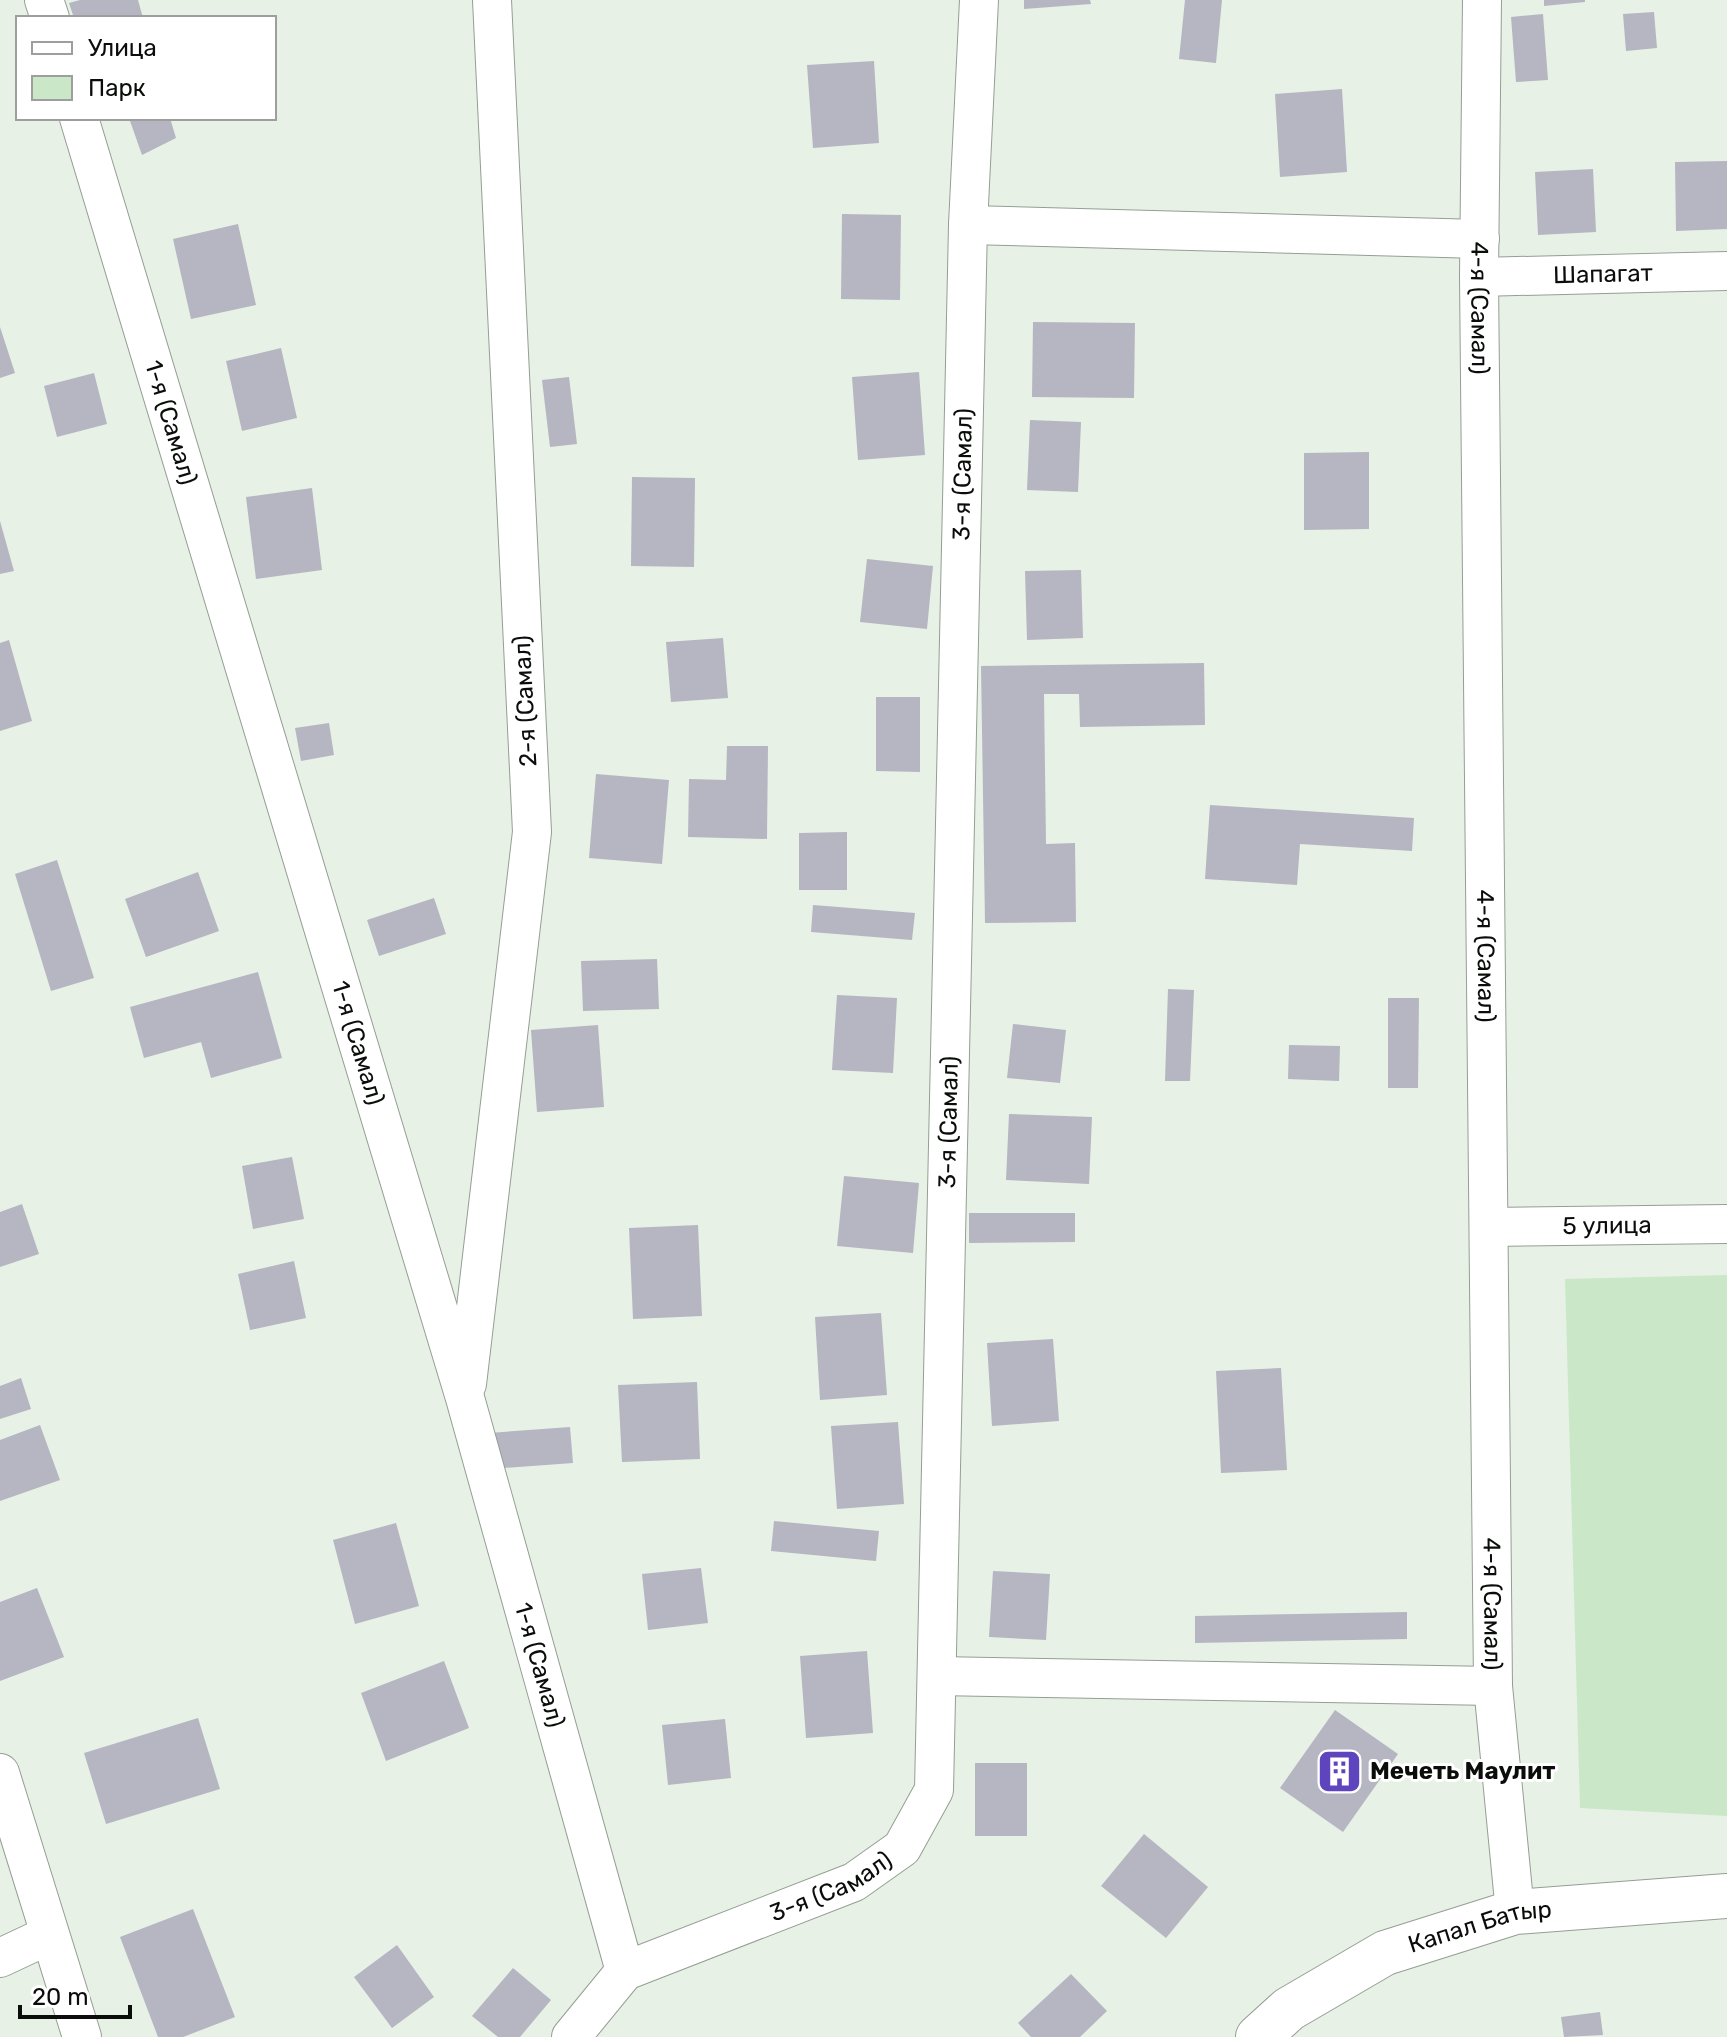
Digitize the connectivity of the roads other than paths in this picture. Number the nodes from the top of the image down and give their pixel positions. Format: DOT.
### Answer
graph roads {
  1 [pos="492,0"];
  2 [pos="979,0"];
  3 [pos="1482,0"];
  4 [pos="80,120"];
  5 [pos="968,225"];
  6 [pos="1480,239"];
  7 [pos="1727,271"];
  8 [pos="1479,277"];
  9 [pos="1727,1224"];
  10 [pos="1489,1227"];
  11 [pos="465,1398"];
  12 [pos="937,1676"];
  13 [pos="1493,1686"];
  14 [pos="0,1773"];
  15 [pos="1727,1896"];
  16 [pos="1515,1912"];
  17 [pos="49,1935"];
  18 [pos="0,1958"];
  19 [pos="625,1971"];
  20 [pos="82,2037"];
  21 [pos="571,2037"];
  22 [pos="1258,2037"];
  1 -- 11 [label="street, 2-я (Самал)"];
  2 -- 5 [label="street, 3-я (Самал)"];
  3 -- 6 [label="street, 4-я (Самал)"];
  4 -- 11 [label="street, 1-я (Самал)"];
  5 -- 6 [label="street"];
  5 -- 12 [label="street, 3-я (Самал)"];
  6 -- 8 [label="street, 4-я (Самал)"];
  7 -- 8 [label="street, Шапагат"];
  8 -- 10 [label="street, 4-я (Самал)"];
  9 -- 10 [label="street, 5 улица"];
  10 -- 13 [label="street, 4-я (Самал)"];
  11 -- 19 [label="street, 1-я (Самал)"];
  12 -- 13 [label="street"];
  12 -- 19 [label="street, 3-я (Самал)"];
  13 -- 16 [label="street, 4-я (Самал)"];
  14 -- 17 [label="street"];
  15 -- 16 [label="main road, Капал Батыр"];
  16 -- 22 [label="main road, Капал Батыр"];
  17 -- 18 [label="street"];
  17 -- 20 [label="street"];
  19 -- 21 [label="street, 3-я (Самал)"];
}
